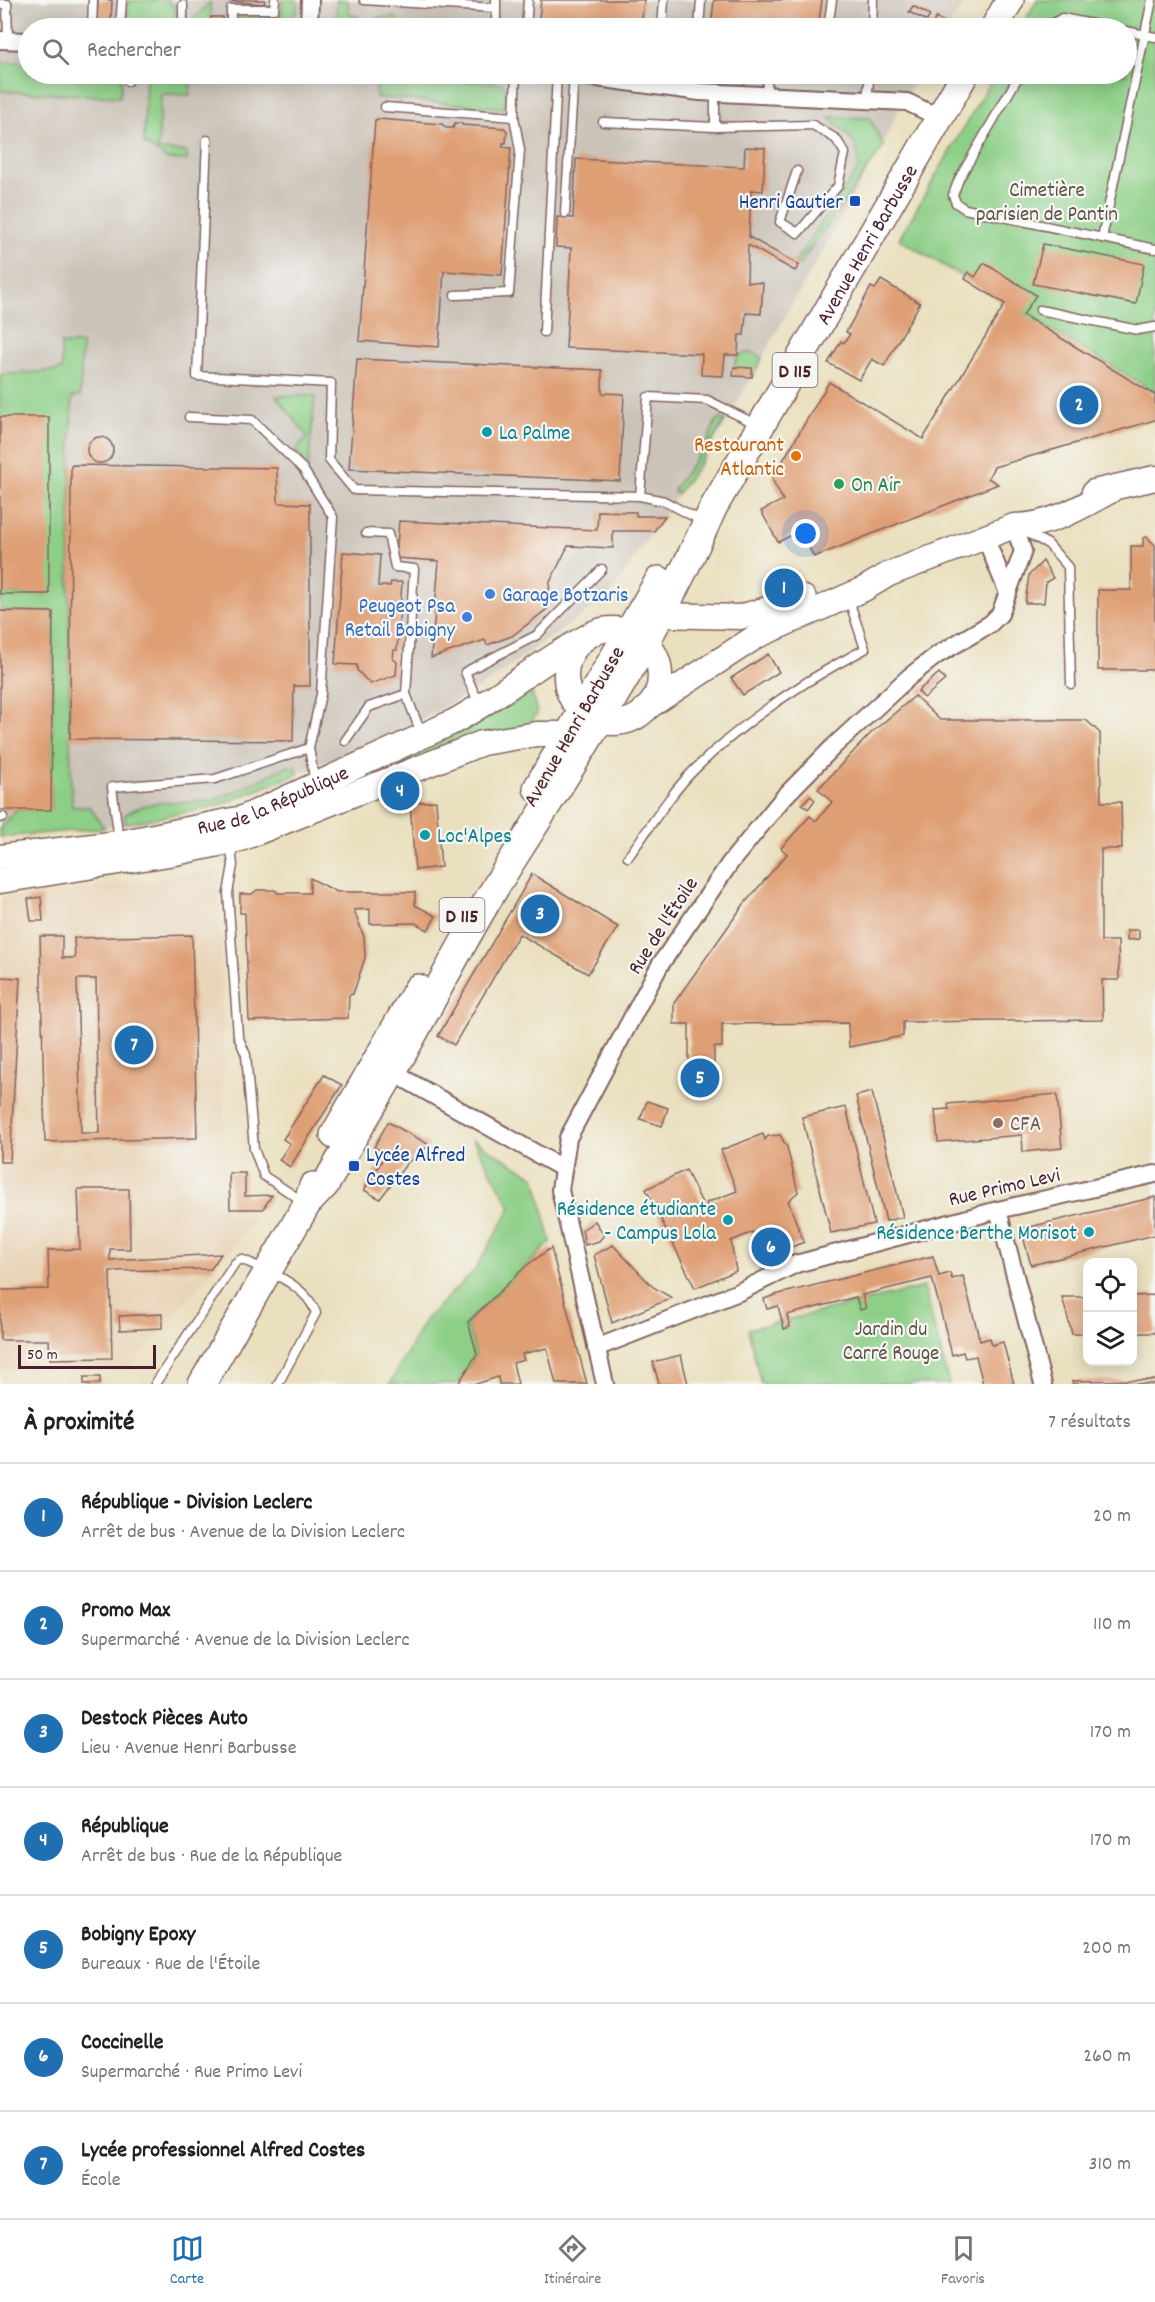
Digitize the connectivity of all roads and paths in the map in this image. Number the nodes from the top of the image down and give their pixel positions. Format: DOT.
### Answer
graph roads {
  1 [pos="93,0"];
  2 [pos="122,0"];
  3 [pos="275,0"];
  4 [pos="310,0"];
  5 [pos="364,0"];
  6 [pos="528,0"];
  7 [pos="664,0"];
  8 [pos="701,0"];
  9 [pos="832,0"];
  10 [pos="873,0"];
  11 [pos="1010,0"];
  12 [pos="1152,0"];
  13 [pos="0,4"];
  14 [pos="495,4"];
  15 [pos="183,5"];
  16 [pos="92,18"];
  17 [pos="121,18"];
  18 [pos="183,18"];
  19 [pos="231,18"];
  20 [pos="309,18"];
  21 [pos="527,18"];
  22 [pos="663,18"];
  23 [pos="700,18"];
  24 [pos="829,18"];
  25 [pos="872,18"];
  26 [pos="1000,18"];
  27 [pos="1137,33"];
  28 [pos="1144,35"];
  29 [pos="1155,37"];
  30 [pos="4,40"];
  31 [pos="1137,69"];
  32 [pos="516,84"];
  33 [pos="556,84"];
  34 [pos="573,84"];
  35 [pos="675,84"];
  36 [pos="767,84"];
  37 [pos="869,84"];
  38 [pos="959,84"];
  39 [pos="1014,84"];
  40 [pos="1134,84"];
  41 [pos="715,93"];
  42 [pos="766,94"];
  43 [pos="867,98"];
  44 [pos="385,107"];
  45 [pos="514,117"];
  46 [pos="940,118"];
  47 [pos="603,122"];
  48 [pos="715,127"];
  49 [pos="207,140"];
  50 [pos="796,171"];
  51 [pos="565,213"];
  52 [pos="1102,238"];
  53 [pos="1155,249"];
  54 [pos="455,295"];
  55 [pos="1040,310"];
  56 [pos="1155,327"];
  57 [pos="544,332"];
  58 [pos="189,417"];
  59 [pos="762,426"];
  60 [pos="1155,478"];
  61 [pos="640,496"];
  62 [pos="706,514"];
  63 [pos="1014,526"];
  64 [pos="366,533"];
  65 [pos="985,537"];
  66 [pos="602,569"];
  67 [pos="889,574"];
  68 [pos="1008,593"];
  69 [pos="848,596"];
  70 [pos="660,615"];
  71 [pos="637,636"];
  72 [pos="585,638"];
  73 [pos="1071,684"];
  74 [pos="406,694"];
  75 [pos="481,707"];
  76 [pos="645,710"];
  77 [pos="582,723"];
  78 [pos="422,736"];
  79 [pos="345,741"];
  80 [pos="309,748"];
  81 [pos="316,786"];
  82 [pos="230,842"];
  83 [pos="120,843"];
  84 [pos="0,857"];
  85 [pos="628,857"];
  86 [pos="0,880"];
  87 [pos="383,1067"];
  88 [pos="561,1168"];
  89 [pos="1155,1174"];
  90 [pos="307,1204"];
  91 [pos="998,1210"];
  92 [pos="267,1272"];
  93 [pos="596,1348"];
  94 [pos="155,1384"];
  95 [pos="202,1384"];
  96 [pos="278,1384"];
  97 [pos="605,1384"];
  98 [pos="1043,1384"];
  1 -- 16 [label="lane"];
  2 -- 17 [label="lane"];
  3 -- 19 [label="lane"];
  4 -- 20 [label="street"];
  5 -- 14 [label="lane"];
  6 -- 21 [label="lane"];
  7 -- 22 [label="lane"];
  8 -- 23 [label="lane"];
  9 -- 24 [label="lane"];
  10 -- 25 [label="lane"];
  11 -- 26 [label="main road"];
  12 -- 28 [label="lane"];
  13 -- 30 [label="lane"];
  15 -- 18 [label="lane"];
  27 -- 28 [label="lane"];
  28 -- 29 [label="lane"];
  28 -- 31 [label="lane"];
  32 -- 45 [label="lane"];
  33 -- 57 [label="lane"];
  34 -- 51 [label="lane"];
  35 -- 41 [label="street"];
  36 -- 42 [label="lane"];
  37 -- 43 [label="lane"];
  38 -- 46 [label="main road, Avenue Henri Barbusse / D 115"];
  39 -- 52 [label="lane"];
  40 -- 52 [label="lane"];
  41 -- 42 [label="street"];
  41 -- 48 [label="lane"];
  42 -- 43 [label="street"];
  43 -- 46 [label="street"];
  44 -- 45 [label="lane"];
  45 -- 54 [label="lane"];
  46 -- 59 [label="main road, Avenue Henri Barbusse / D 115"];
  47 -- 48 [label="lane"];
  48 -- 50 [label="lane"];
  49 -- 61 [label="lane"];
  52 -- 53 [label="lane"];
  55 -- 56 [label="lane"];
  58 -- 80 [label="lane"];
  59 -- 61 [label="lane"];
  59 -- 62 [label="main road, Avenue Henri Barbusse / D 115"];
  60 -- 63 [label="main road"];
  61 -- 62 [label="lane"];
  62 -- 70 [label="main road, Avenue Henri Barbusse / D 115"];
  62 -- 71 [label="main road, Avenue Henri Barbusse / D 115"];
  63 -- 65 [label="main road"];
  63 -- 68 [label="street, Rue de l'Étoile"];
  63 -- 73 [label="lane"];
  64 -- 74 [label="lane"];
  65 -- 67 [label="main road"];
  65 -- 68 [label="street"];
  66 -- 75 [label="lane"];
  67 -- 69 [label="main road, Rue de la République"];
  67 -- 70 [label="main road"];
  68 -- 88 [label="street, Rue de l'Étoile"];
  69 -- 76 [label="main road, Rue de la République"];
  69 -- 85 [label="lane"];
  70 -- 71 [label="main road, Avenue Henri Barbusse / D 115"];
  71 -- 72 [label="main road, Rue de la République"];
  71 -- 76 [label="main road"];
  71 -- 77 [label="main road, Avenue Henri Barbusse / D 115"];
  72 -- 75 [label="main road, Rue de la République"];
  72 -- 77 [label="main road"];
  74 -- 78 [label="lane"];
  74 -- 79 [label="lane"];
  75 -- 78 [label="main road, Rue de la République"];
  76 -- 77 [label="main road, Rue de la République"];
  77 -- 82 [label="main road, Rue de la République"];
  77 -- 87 [label="main road, Avenue Henri Barbusse / D 115"];
  78 -- 81 [label="main road, Rue de la République"];
  80 -- 81 [label="lane"];
  80 -- 83 [label="lane"];
  81 -- 83 [label="main road, Rue de la République"];
  82 -- 86 [label="main road, Rue de la République"];
  82 -- 90 [label="lane"];
  83 -- 84 [label="main road, Rue de la République"];
  87 -- 88 [label="street"];
  87 -- 90 [label="main road, Avenue Henri Barbusse / D 115"];
  88 -- 93 [label="street, Rue de l'Étoile"];
  89 -- 91 [label="street, Rue Primo Levi"];
  90 -- 92 [label="main road, Avenue Henri Barbusse / D 115"];
  91 -- 93 [label="street, Rue Primo Levi"];
  91 -- 98 [label="street"];
  92 -- 94 [label="lane"];
  92 -- 95 [label="main road, Avenue Henri Barbusse / D 115"];
  92 -- 96 [label="lane"];
  93 -- 97 [label="street, Rue de l'Étoile"];
}
